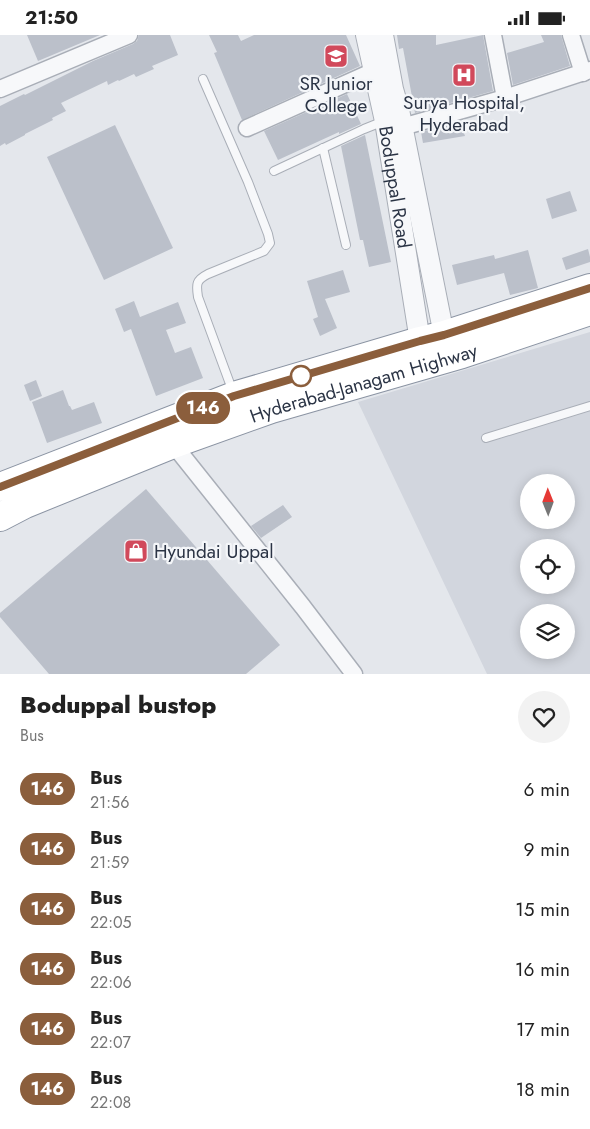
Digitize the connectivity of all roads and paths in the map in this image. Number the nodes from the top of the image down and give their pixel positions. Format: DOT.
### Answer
graph roads {
  1 [pos="129,35"];
  2 [pos="366,35"];
  3 [pos="383,35"];
  4 [pos="492,35"];
  5 [pos="571,35"];
  6 [pos="374,71"];
  7 [pos="586,71"];
  8 [pos="203,79"];
  9 [pos="0,89"];
  10 [pos="505,98"];
  11 [pos="393,124"];
  12 [pos="247,128"];
  13 [pos="323,148"];
  14 [pos="274,171"];
  15 [pos="346,245"];
  16 [pos="590,288"];
  17 [pos="590,311"];
  18 [pos="432,338"];
  19 [pos="234,396"];
  20 [pos="590,406"];
  21 [pos="486,438"];
  22 [pos="174,444"];
  23 [pos="132,448"];
  24 [pos="0,487"];
  25 [pos="0,517"];
  26 [pos="354,674"];
  1 -- 9 [label="street"];
  2 -- 6 [label="street, Boduppal Road"];
  3 -- 11 [label="street, Boduppal Road"];
  4 -- 10 [label="street"];
  5 -- 7 [label="street"];
  6 -- 11 [label="street, Boduppal Road"];
  6 -- 12 [label="street"];
  7 -- 10 [label="street"];
  8 -- 19 [label="lane"];
  10 -- 11 [label="street"];
  11 -- 13 [label="lane"];
  11 -- 18 [label="street, Boduppal Road"];
  13 -- 14 [label="lane"];
  13 -- 15 [label="lane"];
  16 -- 18 [label="highway, Hyderabad-Janagam Highway"];
  17 -- 22 [label="highway, Hyderabad-Janagam Highway"];
  18 -- 19 [label="highway, Hyderabad-Janagam Highway"];
  19 -- 23 [label="highway, Hyderabad-Janagam Highway"];
  20 -- 21 [label="lane"];
  22 -- 23 [label="highway, Hyderabad-Janagam Highway"];
  22 -- 26 [label="street"];
  23 -- 24 [label="highway, Hyderabad-Janagam Highway"];
  23 -- 25 [label="highway, Hyderabad-Janagam Highway"];
}
